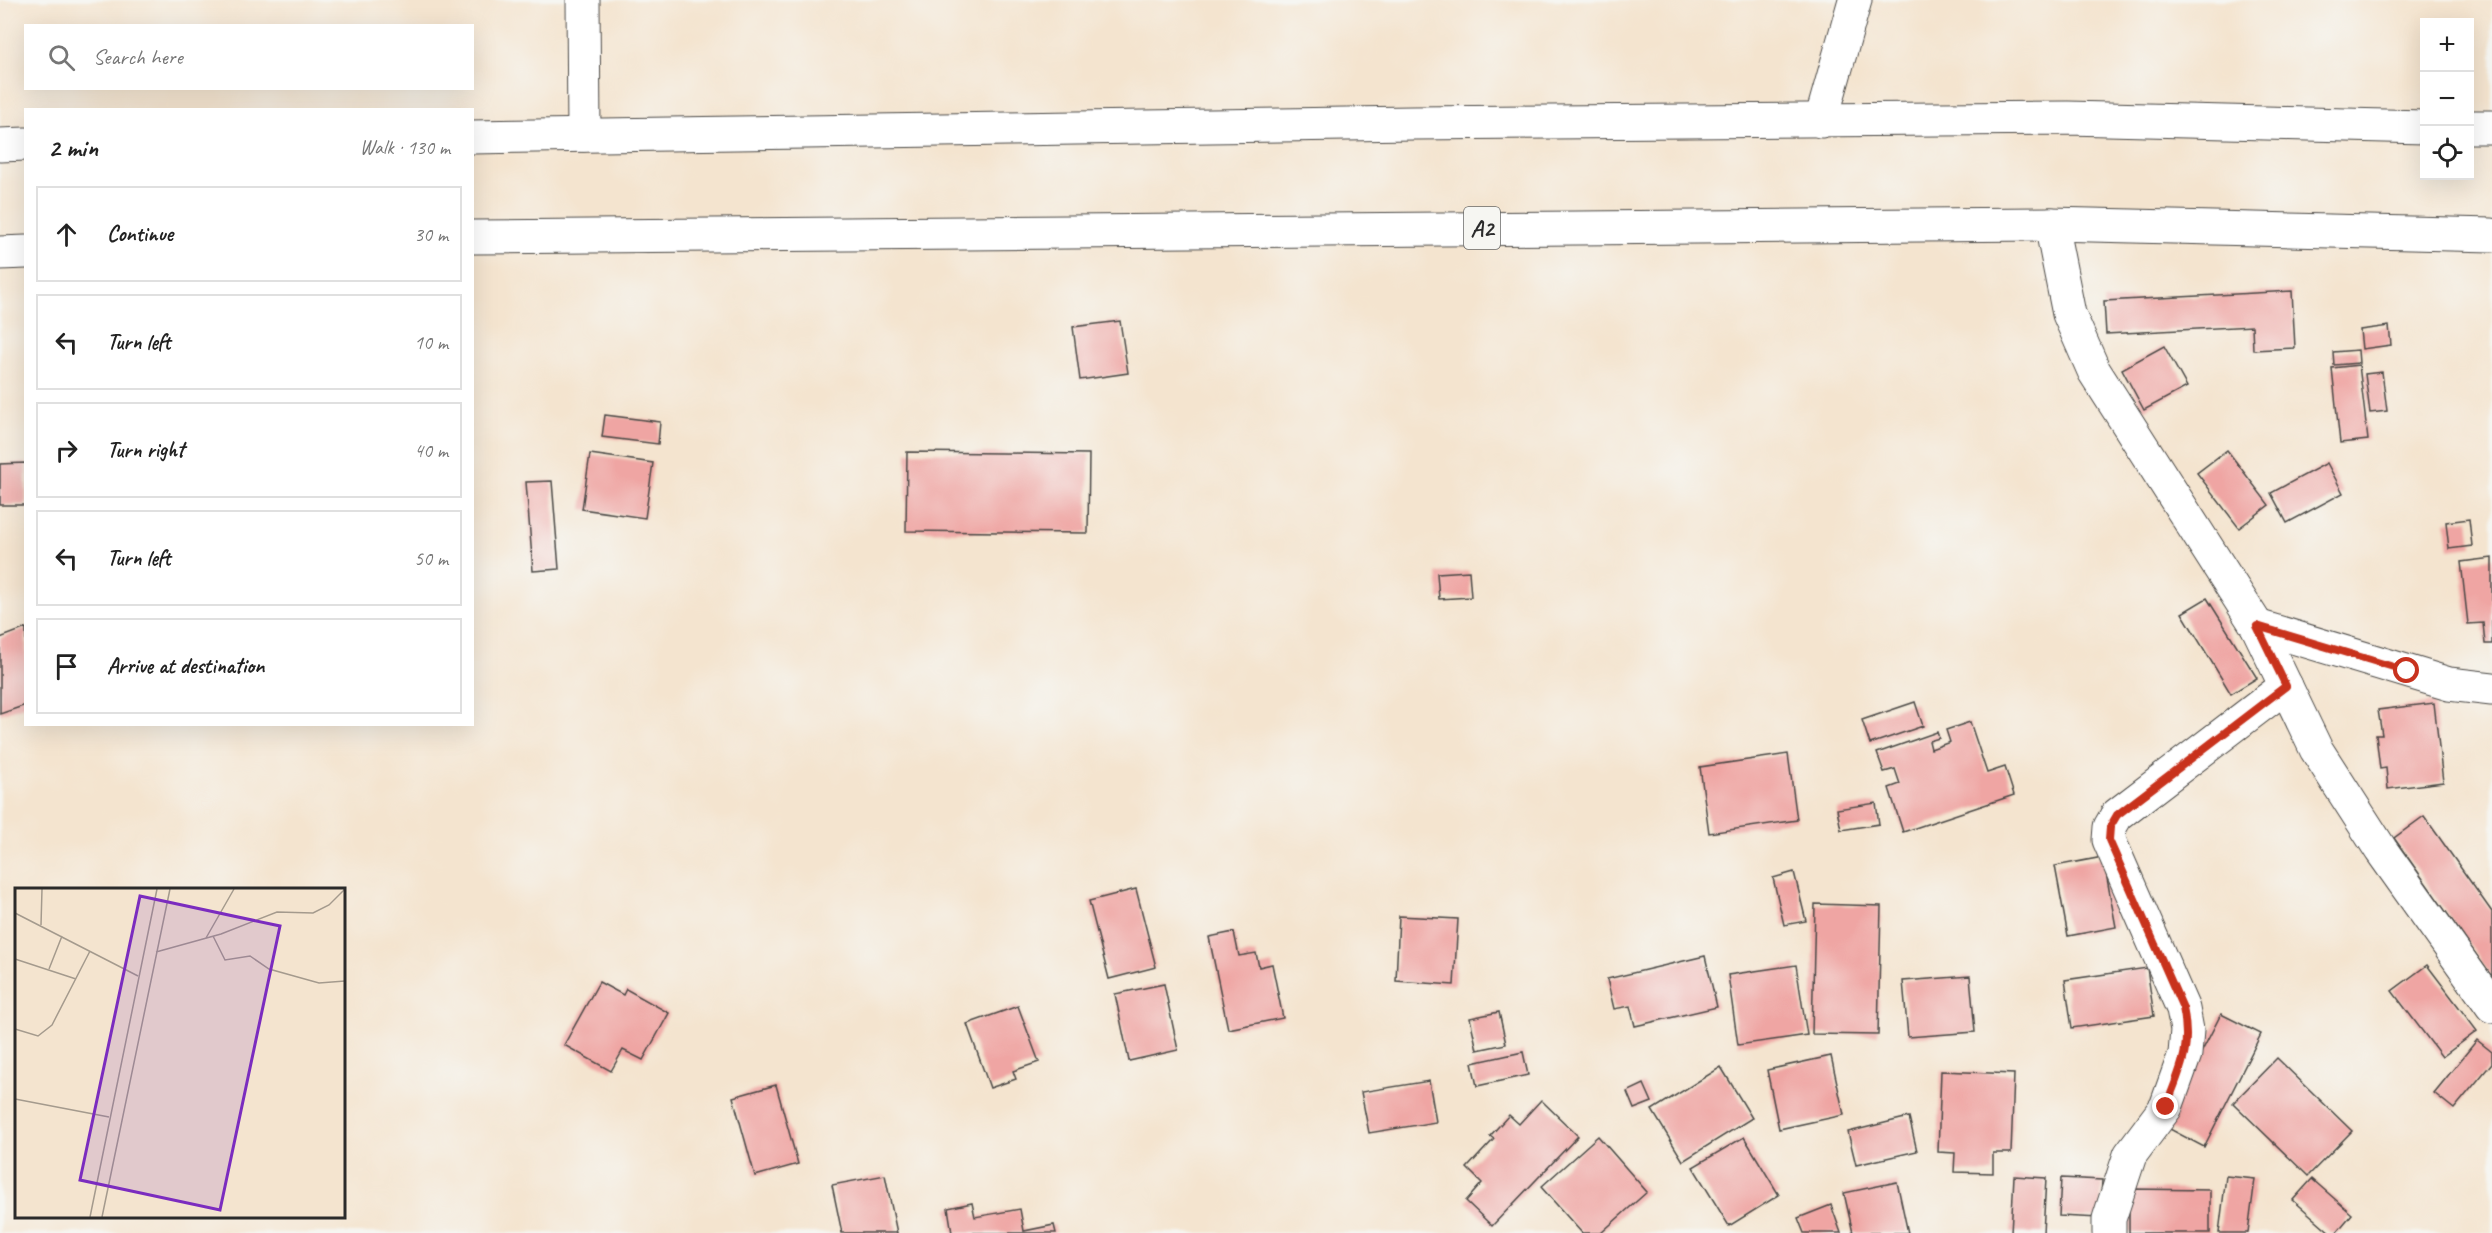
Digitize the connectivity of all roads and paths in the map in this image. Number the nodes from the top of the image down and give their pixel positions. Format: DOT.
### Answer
graph roads {
  1 [pos="583,0"];
  2 [pos="1854,0"];
  3 [pos="1821,121"];
  4 [pos="2420,127"];
  5 [pos="2474,127"];
  6 [pos="2492,127"];
  7 [pos="584,135"];
  8 [pos="474,137"];
  9 [pos="24,144"];
  10 [pos="0,145"];
  11 [pos="2050,224"];
  12 [pos="2492,235"];
  13 [pos="474,237"];
  14 [pos="24,252"];
  15 [pos="0,253"];
  16 [pos="2257,626"];
  17 [pos="2286,686"];
  18 [pos="2492,689"];
  19 [pos="2492,1006"];
  20 [pos="2109,1233"];
  1 -- 7 [label="main road"];
  2 -- 3 [label="main road"];
  3 -- 4 [label="main road"];
  3 -- 7 [label="main road"];
  5 -- 6 [label="main road"];
  7 -- 8 [label="main road"];
  9 -- 10 [label="main road"];
  11 -- 12 [label="main road, A2"];
  11 -- 13 [label="main road, A2"];
  11 -- 16 [label="main road"];
  14 -- 15 [label="main road"];
  16 -- 17 [label="main road"];
  16 -- 18 [label="main road"];
  17 -- 19 [label="main road"];
  17 -- 20 [label="main road"];
}
